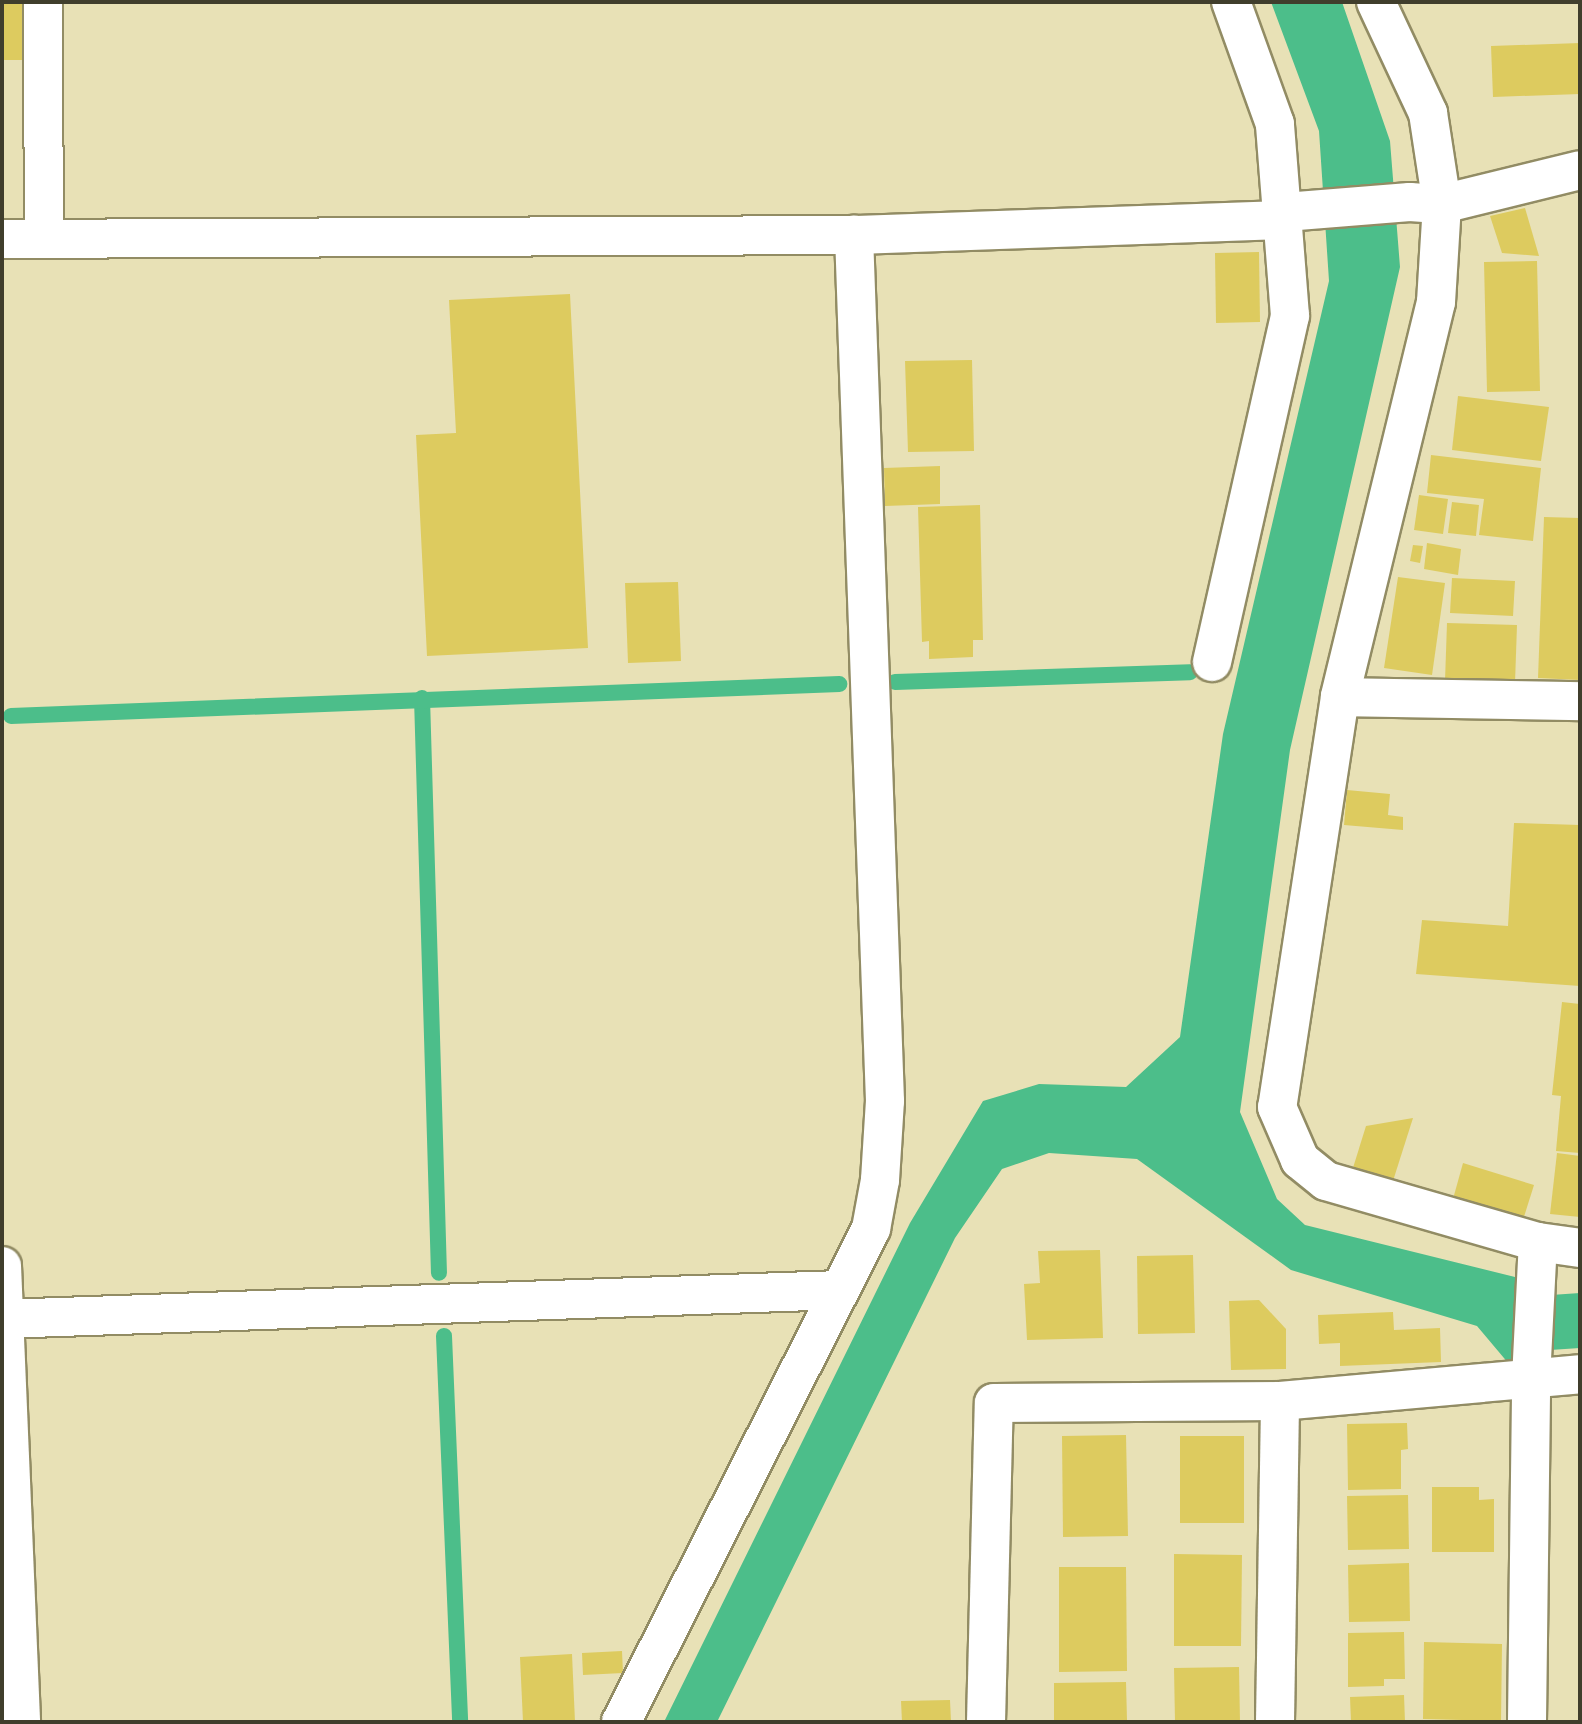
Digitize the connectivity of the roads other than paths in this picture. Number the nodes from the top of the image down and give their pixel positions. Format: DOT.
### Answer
graph roads {
  1 [pos="44,2"];
  2 [pos="1231,2"];
  3 [pos="1376,2"];
  4 [pos="1580,170"];
  5 [pos="1426,203"];
  6 [pos="1293,214"];
  7 [pos="854,235"];
  8 [pos="2,239"];
  9 [pos="44,239"];
  10 [pos="1212,662"];
  11 [pos="1340,697"];
  12 [pos="1580,701"];
  13 [pos="1580,1248"];
  14 [pos="1538,1253"];
  15 [pos="2,1266"];
  16 [pos="839,1290"];
  17 [pos="3,1319"];
  18 [pos="1532,1374"];
  19 [pos="1580,1374"];
  20 [pos="1280,1401"];
  21 [pos="21,1722"];
  22 [pos="621,1722"];
  23 [pos="986,1722"];
  24 [pos="1275,1722"];
  25 [pos="1527,1722"];
  1 -- 9 [label="street"];
  2 -- 6 [label="street"];
  3 -- 5 [label="street"];
  4 -- 5 [label="street"];
  5 -- 6 [label="street"];
  5 -- 11 [label="street"];
  6 -- 7 [label="street"];
  6 -- 10 [label="street"];
  7 -- 9 [label="street"];
  7 -- 16 [label="street"];
  8 -- 9 [label="street"];
  11 -- 12 [label="street"];
  11 -- 14 [label="street"];
  13 -- 14 [label="street"];
  14 -- 18 [label="street"];
  15 -- 17 [label="street"];
  16 -- 17 [label="street"];
  16 -- 22 [label="street"];
  17 -- 21 [label="street"];
  18 -- 19 [label="street"];
  18 -- 20 [label="street"];
  18 -- 25 [label="street"];
  20 -- 23 [label="street"];
  20 -- 24 [label="street"];
}
